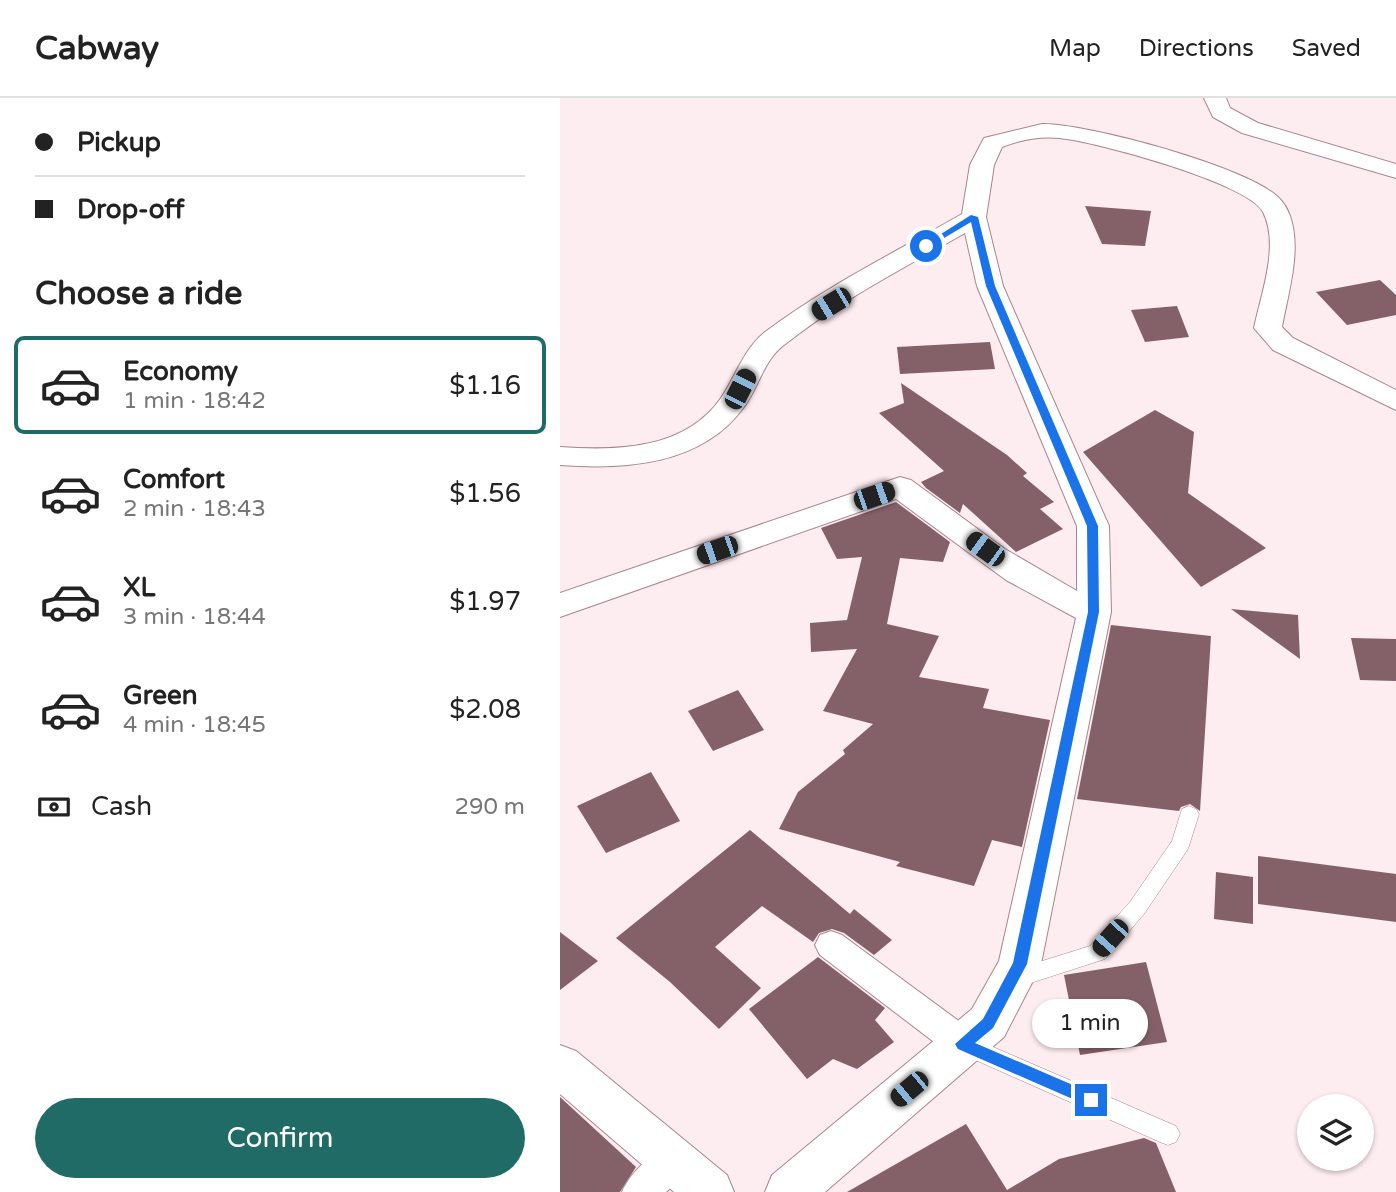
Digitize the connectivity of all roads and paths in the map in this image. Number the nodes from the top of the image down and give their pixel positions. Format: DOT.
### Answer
graph roads {
  1 [pos="1215,98"];
  2 [pos="1396,171"];
  3 [pos="974,217"];
  4 [pos="1396,401"];
  5 [pos="560,456"];
  6 [pos="560,605"];
  7 [pos="1094,612"];
  8 [pos="1189,814"];
  9 [pos="831,945"];
  10 [pos="1011,980"];
  11 [pos="963,1044"];
  12 [pos="560,1066"];
  13 [pos="1168,1134"];
  14 [pos="676,1160"];
  15 [pos="640,1192"];
  16 [pos="710,1192"];
  17 [pos="789,1192"];
  1 -- 2 [label="street"];
  3 -- 4 [label="street"];
  3 -- 5 [label="street"];
  3 -- 7 [label="street"];
  6 -- 7 [label="street"];
  7 -- 10 [label="street"];
  8 -- 10 [label="lane"];
  9 -- 11 [label="street"];
  10 -- 11 [label="street"];
  11 -- 13 [label="lane"];
  11 -- 17 [label="street"];
  12 -- 14 [label="street"];
  14 -- 15 [label="street"];
  14 -- 16 [label="street"];
}
